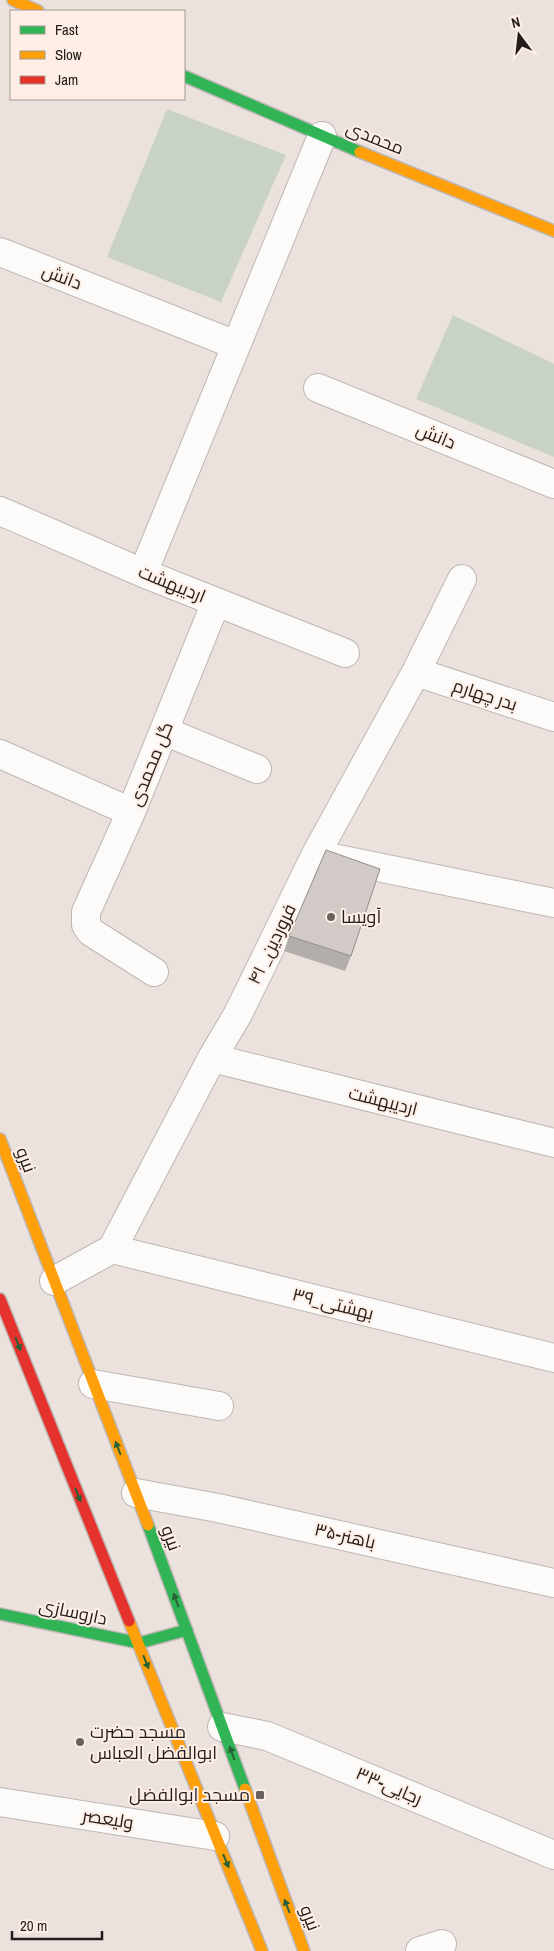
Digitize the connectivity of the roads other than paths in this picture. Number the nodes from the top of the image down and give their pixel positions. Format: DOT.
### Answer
graph roads {
  1 [pos="185,76"];
  2 [pos="322,136"];
  3 [pos="554,231"];
  4 [pos="0,252"];
  5 [pos="236,345"];
  6 [pos="318,388"];
  7 [pos="554,484"];
  8 [pos="0,511"];
  9 [pos="143,573"];
  10 [pos="462,579"];
  11 [pos="216,602"];
  12 [pos="345,652"];
  13 [pos="416,672"];
  14 [pos="554,717"];
  15 [pos="164,731"];
  16 [pos="0,754"];
  17 [pos="257,769"];
  18 [pos="132,812"];
  19 [pos="316,854"];
  20 [pos="554,903"];
  21 [pos="154,972"];
  22 [pos="212,1058"];
  23 [pos="0,1139"];
  24 [pos="553,1140"];
  25 [pos="112,1249"];
  26 [pos="54,1281"];
  27 [pos="0,1299"];
  28 [pos="554,1358"];
  29 [pos="93,1384"];
  30 [pos="219,1406"];
  31 [pos="136,1493"];
  32 [pos="554,1583"];
  33 [pos="0,1614"];
  34 [pos="187,1630"];
  35 [pos="139,1644"];
  36 [pos="222,1727"];
  37 [pos="0,1802"];
  38 [pos="215,1836"];
  39 [pos="554,1855"];
  40 [pos="262,1951"];
  41 [pos="304,1951"];
  1 -- 2 [label="main road, محمدی"];
  2 -- 3 [label="main road, محمدی"];
  2 -- 5 [label="street"];
  4 -- 5 [label="street, دانش"];
  5 -- 9 [label="street"];
  6 -- 7 [label="street, دانش"];
  8 -- 9 [label="street, اردیبهشت"];
  9 -- 11 [label="street, اردیبهشت"];
  10 -- 13 [label="street, ۴۱ _فروردین"];
  11 -- 12 [label="street, اردیبهشت"];
  11 -- 15 [label="street, گل محمدی"];
  13 -- 14 [label="street, بدر چهارم"];
  13 -- 19 [label="street, ۴۱ _فروردین"];
  15 -- 17 [label="street"];
  15 -- 18 [label="street, گل محمدی"];
  16 -- 18 [label="street"];
  18 -- 21 [label="street, گل محمدی"];
  19 -- 20 [label="street"];
  19 -- 22 [label="street, ۴۱ _فروردین"];
  22 -- 24 [label="street, اردیبهشت"];
  22 -- 25 [label="street, ۴۱ _فروردین"];
  23 -- 26 [label="main road, نیرو"];
  25 -- 26 [label="street"];
  25 -- 28 [label="street, ۳۹_بهشتی"];
  26 -- 29 [label="main road, نیرو"];
  27 -- 35 [label="main road, one-way"];
  29 -- 30 [label="street"];
  31 -- 29 [label="main road, نیرو, one-way"];
  31 -- 32 [label="street, ۳۵-باهنر"];
  34 -- 31 [label="main road, نیرو, one-way"];
  33 -- 35 [label="main road, داروسازی"];
  34 -- 35 [label="main road"];
  34 -- 36 [label="main road, نیرو"];
  35 -- 38 [label="main road, one-way"];
  36 -- 39 [label="street, ۳۳-رجایی"];
  41 -- 36 [label="main road, نیرو, one-way"];
  37 -- 38 [label="street, ولیعصر"];
  38 -- 40 [label="main road, one-way"];
}
